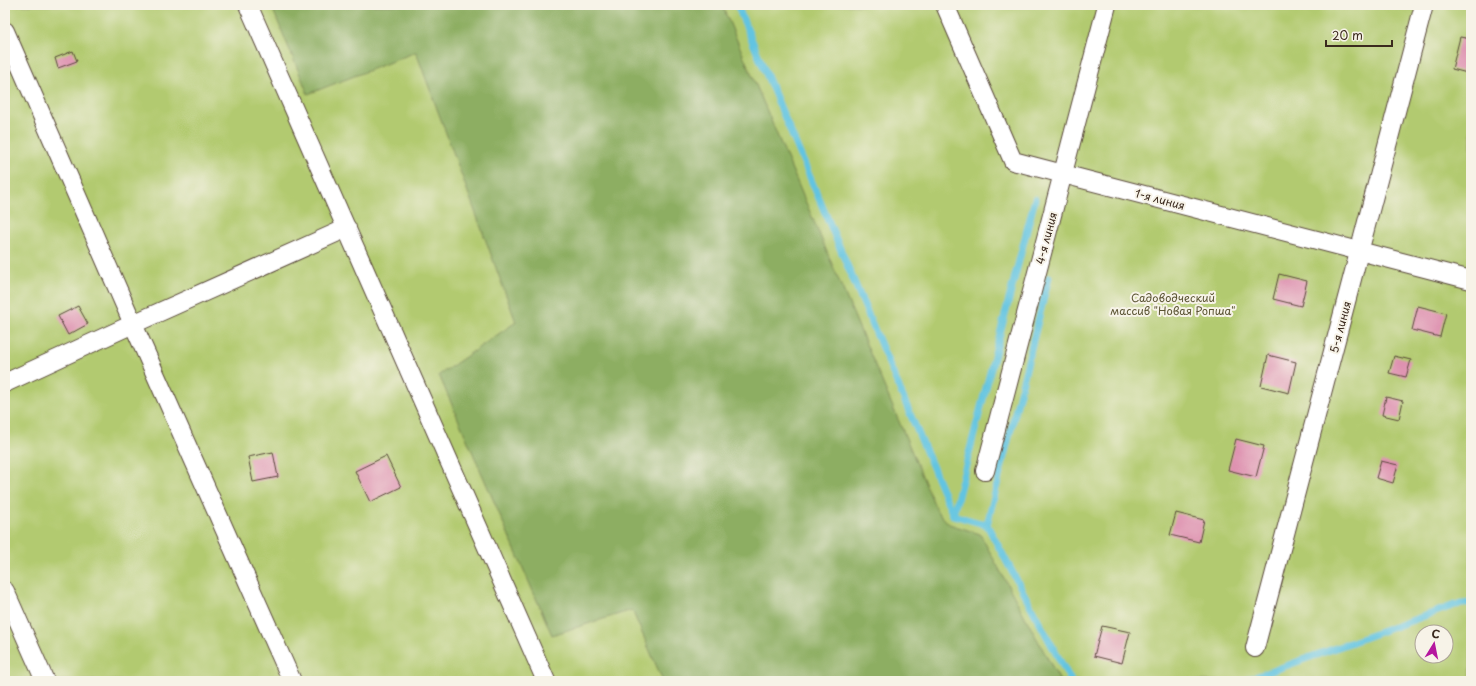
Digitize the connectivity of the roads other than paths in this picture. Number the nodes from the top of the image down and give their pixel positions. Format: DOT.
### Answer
graph roads {
  1 [pos="248,5"];
  2 [pos="945,5"];
  3 [pos="1107,5"];
  4 [pos="1424,5"];
  5 [pos="5,31"];
  6 [pos="1062,174"];
  7 [pos="347,228"];
  8 [pos="1359,251"];
  9 [pos="1471,280"];
  10 [pos="133,324"];
  11 [pos="5,383"];
  12 [pos="985,471"];
  13 [pos="5,591"];
  14 [pos="1255,648"];
  15 [pos="45,681"];
  16 [pos="292,681"];
  17 [pos="546,681"];
  1 -- 7 [label="street"];
  2 -- 6 [label="street, 1-я линия"];
  3 -- 6 [label="street, 4-я линия"];
  4 -- 8 [label="street, 5-я линия"];
  5 -- 10 [label="street"];
  6 -- 8 [label="street, 1-я линия"];
  6 -- 12 [label="street, 4-я линия"];
  7 -- 10 [label="street"];
  7 -- 17 [label="street"];
  8 -- 9 [label="street, 1-я линия"];
  8 -- 14 [label="street, 5-я линия"];
  10 -- 11 [label="street"];
  10 -- 16 [label="street"];
  13 -- 15 [label="street"];
}
